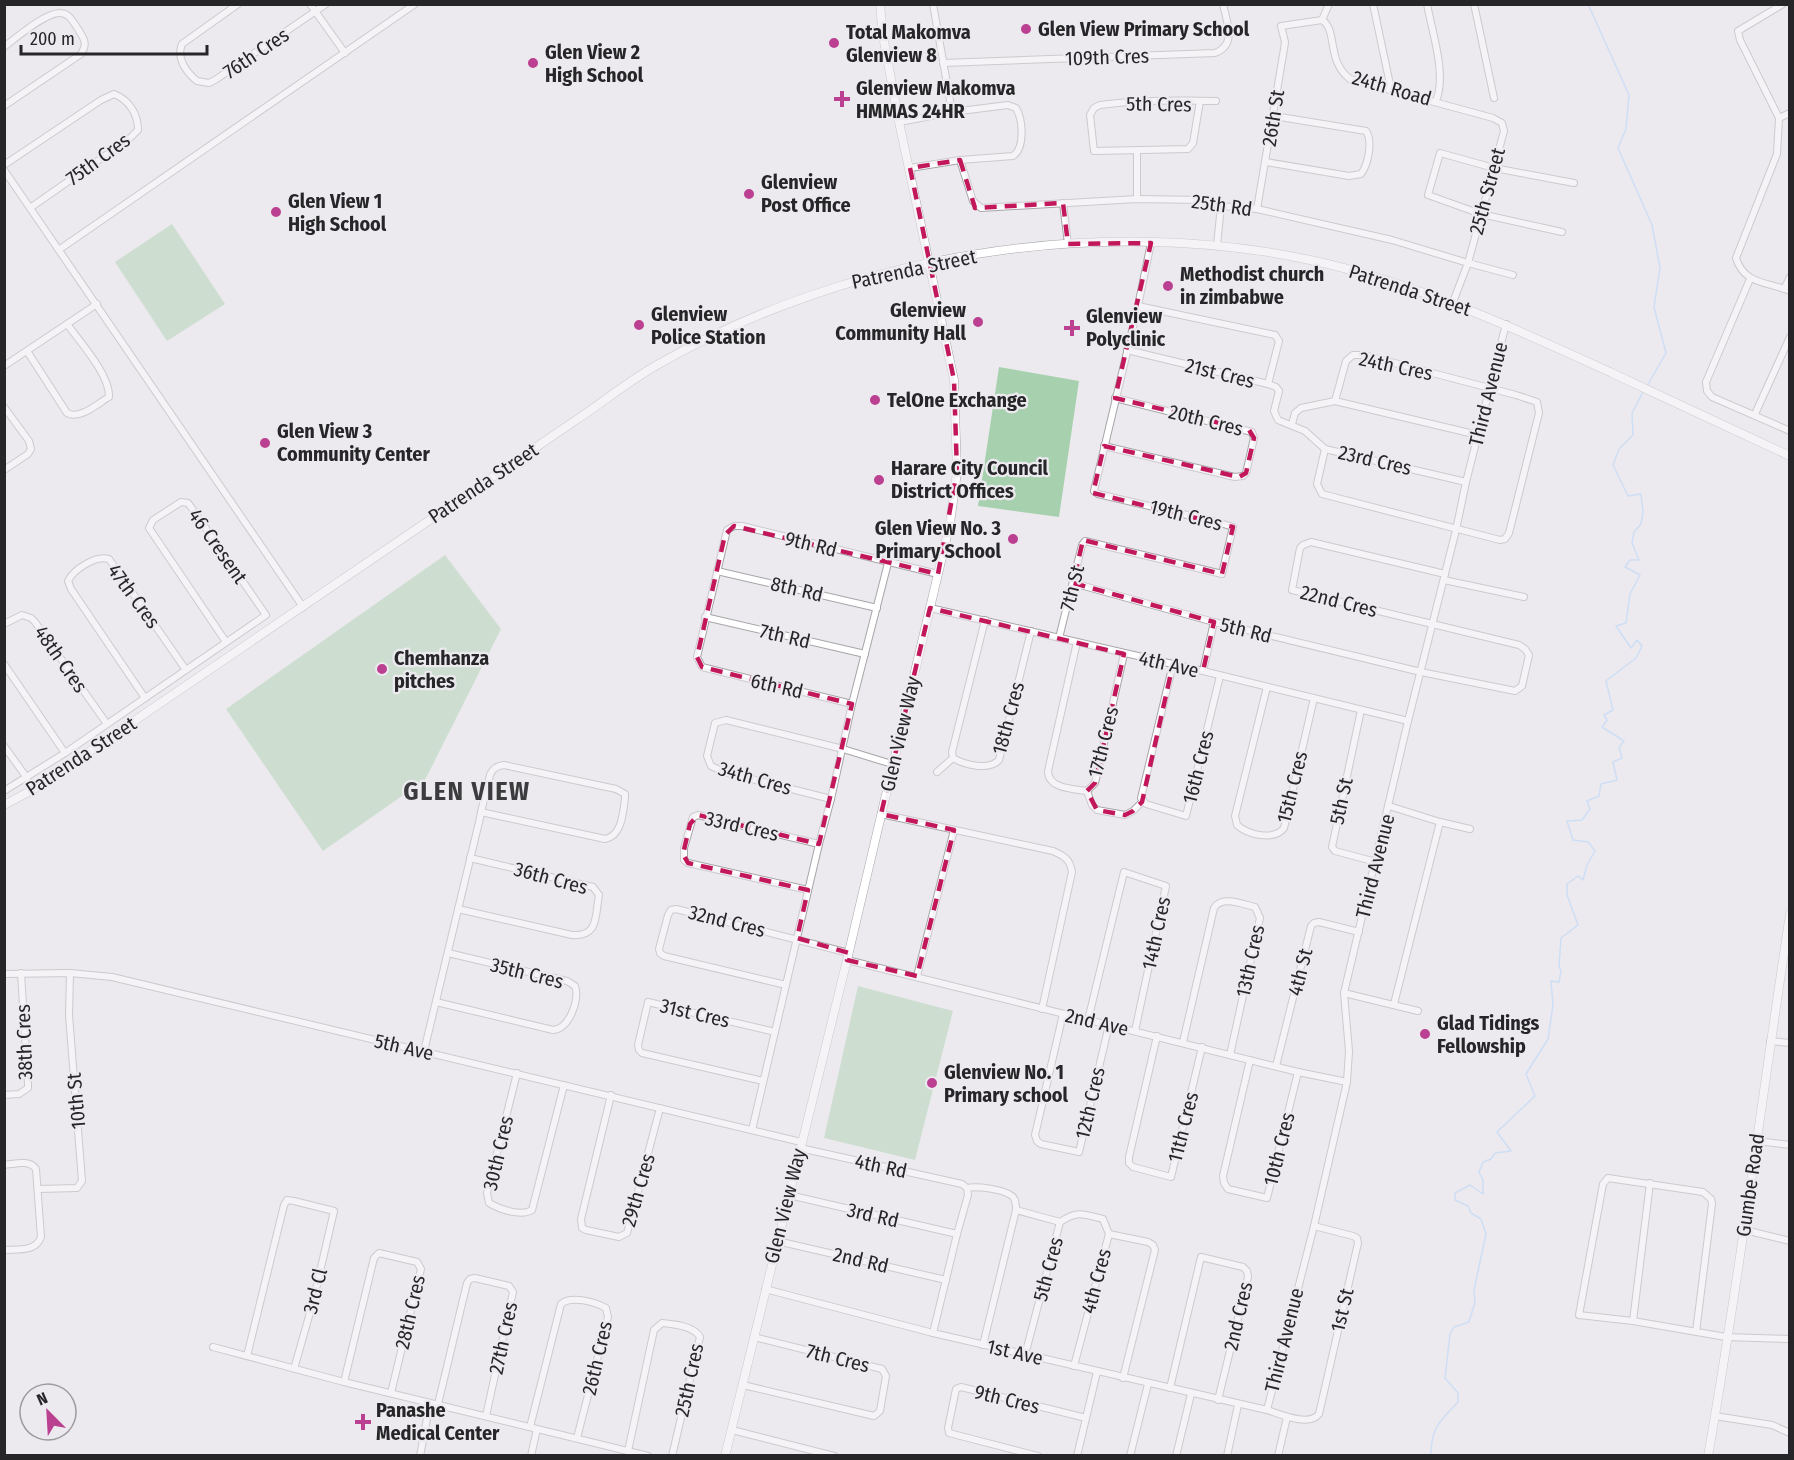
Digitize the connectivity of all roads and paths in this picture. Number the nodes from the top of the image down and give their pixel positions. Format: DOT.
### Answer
graph roads {
  1 [pos="238,4"];
  2 [pos="310,4"];
  3 [pos="326,4"];
  4 [pos="416,4"];
  5 [pos="880,4"];
  6 [pos="933,4"];
  7 [pos="1223,4"];
  8 [pos="1329,4"];
  9 [pos="1373,4"];
  10 [pos="1427,4"];
  11 [pos="1474,4"];
  12 [pos="1783,4"];
  13 [pos="315,12"];
  14 [pos="1322,20"];
  15 [pos="4,47"];
  16 [pos="345,53"];
  17 [pos="943,63"];
  18 [pos="1391,89"];
  19 [pos="1494,98"];
  20 [pos="1200,101"];
  21 [pos="1216,101"];
  22 [pos="1436,101"];
  23 [pos="4,106"];
  24 [pos="952,112"];
  25 [pos="1790,113"];
  26 [pos="1274,116"];
  27 [pos="1779,118"];
  28 [pos="1499,120"];
  29 [pos="899,122"];
  30 [pos="1137,151"];
  31 [pos="960,160"];
  32 [pos="1266,162"];
  33 [pos="4,165"];
  34 [pos="910,168"];
  35 [pos="1494,168"];
  36 [pos="4,170"];
  37 [pos="1574,183"];
  38 [pos="1137,199"];
  39 [pos="1063,203"];
  40 [pos="1221,206"];
  41 [pos="30,208"];
  42 [pos="1257,209"];
  43 [pos="1481,214"];
  44 [pos="1562,232"];
  45 [pos="1151,243"];
  46 [pos="1068,244"];
  47 [pos="1217,245"];
  48 [pos="60,249"];
  49 [pos="1468,263"];
  50 [pos="930,264"];
  51 [pos="1513,275"];
  52 [pos="1790,277"];
  53 [pos="1750,279"];
  54 [pos="1787,290"];
  55 [pos="1453,302"];
  56 [pos="97,304"];
  57 [pos="1138,306"];
  58 [pos="67,324"];
  59 [pos="1506,324"];
  60 [pos="1790,337"];
  61 [pos="1127,350"];
  62 [pos="27,351"];
  63 [pos="4,366"];
  64 [pos="1268,384"];
  65 [pos="1490,388"];
  66 [pos="1115,398"];
  67 [pos="1335,401"];
  68 [pos="4,406"];
  69 [pos="1755,414"];
  70 [pos="1292,424"];
  71 [pos="1790,431"];
  72 [pos="1478,435"];
  73 [pos="1104,446"];
  74 [pos="1325,448"];
  75 [pos="1790,456"];
  76 [pos="4,470"];
  77 [pos="1466,482"];
  78 [pos="1456,530"];
  79 [pos="1088,541"];
  80 [pos="888,563"];
  81 [pos="717,571"];
  82 [pos="938,574"];
  83 [pos="1445,577"];
  84 [pos="1073,583"];
  85 [pos="1524,597"];
  86 [pos="303,607"];
  87 [pos="877,608"];
  88 [pos="930,608"];
  89 [pos="705,617"];
  90 [pos="985,620"];
  91 [pos="1214,622"];
  92 [pos="4,624"];
  93 [pos="1433,624"];
  94 [pos="1031,631"];
  95 [pos="1059,638"];
  96 [pos="226,642"];
  97 [pos="1077,642"];
  98 [pos="865,654"];
  99 [pos="1124,654"];
  100 [pos="4,664"];
  101 [pos="1173,664"];
  102 [pos="186,670"];
  103 [pos="1203,671"];
  104 [pos="1420,672"];
  105 [pos="1220,676"];
  106 [pos="1267,687"];
  107 [pos="145,698"];
  108 [pos="1314,698"];
  109 [pos="852,704"];
  110 [pos="1361,710"];
  111 [pos="1408,721"];
  112 [pos="107,724"];
  113 [pos="4,746"];
  114 [pos="843,749"];
  115 [pos="65,753"];
  116 [pos="953,758"];
  117 [pos="892,764"];
  118 [pos="937,772"];
  119 [pos="27,778"];
  120 [pos="4,791"];
  121 [pos="1087,791"];
  122 [pos="831,799"];
  123 [pos="1142,802"];
  124 [pos="4,805"];
  125 [pos="1389,806"];
  126 [pos="481,812"];
  127 [pos="881,814"];
  128 [pos="1440,822"];
  129 [pos="1470,828"];
  130 [pos="954,830"];
  131 [pos="819,844"];
  132 [pos="470,858"];
  133 [pos="1376,862"];
  134 [pos="808,890"];
  135 [pos="458,909"];
  136 [pos="1790,914"];
  137 [pos="1359,932"];
  138 [pos="797,938"];
  139 [pos="448,953"];
  140 [pos="848,956"];
  141 [pos="1785,969"];
  142 [pos="21,973"];
  143 [pos="70,973"];
  144 [pos="4,974"];
  145 [pos="917,976"];
  146 [pos="786,985"];
  147 [pos="1344,993"];
  148 [pos="436,1002"];
  149 [pos="1394,1004"];
  150 [pos="1042,1009"];
  151 [pos="1418,1011"];
  152 [pos="1063,1014"];
  153 [pos="1088,1020"];
  154 [pos="1109,1025"];
  155 [pos="1135,1031"];
  156 [pos="775,1032"];
  157 [pos="1157,1036"];
  158 [pos="1770,1041"];
  159 [pos="1183,1042"];
  160 [pos="1790,1043"];
  161 [pos="1202,1047"];
  162 [pos="424,1051"];
  163 [pos="1230,1055"];
  164 [pos="1250,1060"];
  165 [pos="1276,1066"];
  166 [pos="1298,1072"];
  167 [pos="516,1073"];
  168 [pos="763,1081"];
  169 [pos="1347,1082"];
  170 [pos="564,1085"];
  171 [pos="4,1095"];
  172 [pos="611,1095"];
  173 [pos="660,1108"];
  174 [pos="752,1130"];
  175 [pos="1757,1140"];
  176 [pos="800,1145"];
  177 [pos="1790,1145"];
  178 [pos="4,1165"];
  179 [pos="1650,1183"];
  180 [pos="965,1186"];
  181 [pos="38,1190"];
  182 [pos="789,1196"];
  183 [pos="1016,1210"];
  184 [pos="1060,1222"];
  185 [pos="1314,1226"];
  186 [pos="1745,1230"];
  187 [pos="957,1234"];
  188 [pos="1109,1234"];
  189 [pos="777,1241"];
  190 [pos="1790,1241"];
  191 [pos="4,1250"];
  192 [pos="946,1280"];
  193 [pos="765,1289"];
  194 [pos="1633,1321"];
  195 [pos="1695,1332"];
  196 [pos="933,1333"];
  197 [pos="754,1336"];
  198 [pos="1726,1337"];
  199 [pos="1790,1339"];
  200 [pos="983,1345"];
  201 [pos="213,1347"];
  202 [pos="1025,1355"];
  203 [pos="248,1356"];
  204 [pos="1074,1366"];
  205 [pos="294,1369"];
  206 [pos="1097,1372"];
  207 [pos="1123,1378"];
  208 [pos="344,1382"];
  209 [pos="1148,1384"];
  210 [pos="743,1385"];
  211 [pos="1170,1388"];
  212 [pos="391,1393"];
  213 [pos="1191,1394"];
  214 [pos="1218,1400"];
  215 [pos="434,1403"];
  216 [pos="1238,1405"];
  217 [pos="1267,1410"];
  218 [pos="486,1416"];
  219 [pos="1715,1416"];
  220 [pos="1287,1417"];
  221 [pos="1086,1418"];
  222 [pos="1310,1420"];
  223 [pos="534,1428"];
  224 [pos="732,1430"];
  225 [pos="1790,1433"];
  226 [pos="577,1438"];
  227 [pos="628,1451"];
  228 [pos="420,1455"];
  229 [pos="531,1455"];
  230 [pos="648,1455"];
  231 [pos="672,1455"];
  232 [pos="725,1455"];
  233 [pos="834,1455"];
  234 [pos="1038,1455"];
  235 [pos="1077,1455"];
  236 [pos="1130,1455"];
  237 [pos="1176,1455"];
  238 [pos="1227,1455"];
  239 [pos="1278,1455"];
  240 [pos="1708,1455"];
  1 -- 13 [label="street, 76th Cres"];
  2 -- 13 [label="street"];
  3 -- 13 [label="street"];
  4 -- 16 [label="street"];
  5 -- 29 [label="street, Glen View Way"];
  6 -- 17 [label="street"];
  7 -- 17 [label="street, 109th Cres"];
  8 -- 14 [label="street"];
  9 -- 18 [label="street"];
  10 -- 22 [label="street"];
  11 -- 19 [label="street"];
  12 -- 27 [label="street"];
  13 -- 16 [label="street"];
  14 -- 18 [label="street, 24th Road"];
  14 -- 26 [label="street, 26th St"];
  15 -- 23 [label="street"];
  16 -- 48 [label="street"];
  17 -- 24 [label="street"];
  18 -- 22 [label="street, 24th Road"];
  20 -- 21 [label="street"];
  20 -- 30 [label="street, 5th Cres"];
  20 -- 30 [label="street, 5th Cres"];
  22 -- 28 [label="street, 24th Road"];
  24 -- 29 [label="street"];
  24 -- 31 [label="street"];
  25 -- 27 [label="street"];
  26 -- 32 [label="street, 26th St"];
  26 -- 32 [label="street"];
  27 -- 53 [label="street"];
  28 -- 35 [label="street, 25th Street"];
  29 -- 34 [label="street, Glen View Way"];
  30 -- 38 [label="street"];
  31 -- 34 [label="street"];
  31 -- 39 [label="street, 25th Rd"];
  32 -- 42 [label="street, 26th St"];
  33 -- 41 [label="street, 75th Cres"];
  34 -- 50 [label="street, Glen View Way"];
  35 -- 37 [label="street"];
  35 -- 43 [label="street, 25th Street"];
  35 -- 43 [label="street"];
  36 -- 41 [label="street"];
  38 -- 39 [label="street, 25th Rd"];
  38 -- 40 [label="street, 25th Rd"];
  39 -- 46 [label="street"];
  40 -- 42 [label="street, 25th Rd"];
  40 -- 47 [label="street"];
  41 -- 48 [label="street"];
  42 -- 49 [label="street, 25th Rd"];
  43 -- 44 [label="street"];
  43 -- 49 [label="street, 25th Street"];
  45 -- 46 [label="street, Patrenda Street"];
  45 -- 47 [label="street, Patrenda Street"];
  45 -- 57 [label="street"];
  46 -- 50 [label="street, Patrenda Street"];
  47 -- 55 [label="street, Patrenda Street"];
  48 -- 56 [label="street"];
  49 -- 51 [label="street, 25th Rd"];
  49 -- 55 [label="street"];
  50 -- 82 [label="street, Glen View Way"];
  50 -- 86 [label="street, Patrenda Street"];
  52 -- 54 [label="street"];
  53 -- 54 [label="street"];
  53 -- 69 [label="street"];
  55 -- 59 [label="street, Patrenda Street"];
  56 -- 58 [label="street"];
  56 -- 86 [label="street"];
  57 -- 61 [label="street"];
  57 -- 64 [label="street, 21st Cres"];
  58 -- 62 [label="street"];
  58 -- 62 [label="street"];
  59 -- 65 [label="street, Third Avenue"];
  59 -- 75 [label="street, Patrenda Street"];
  60 -- 69 [label="street"];
  61 -- 64 [label="street, 21st Cres"];
  61 -- 66 [label="street"];
  62 -- 63 [label="street"];
  64 -- 70 [label="street"];
  65 -- 67 [label="street, 24th Cres"];
  65 -- 72 [label="street, Third Avenue"];
  65 -- 78 [label="street, 24th Cres"];
  66 -- 73 [label="street"];
  66 -- 73 [label="street, 20th Cres"];
  67 -- 70 [label="street"];
  67 -- 72 [label="street"];
  68 -- 76 [label="street"];
  69 -- 71 [label="street"];
  70 -- 74 [label="street"];
  72 -- 77 [label="street, Third Avenue"];
  73 -- 79 [label="street, 19th Cres"];
  74 -- 77 [label="street, 23rd Cres"];
  74 -- 78 [label="street, 23rd Cres"];
  77 -- 78 [label="street, Third Avenue"];
  78 -- 83 [label="street, Third Avenue"];
  79 -- 84 [label="street, 7th St"];
  80 -- 81 [label="street, 9th Rd"];
  80 -- 82 [label="street, 9th Rd"];
  80 -- 87 [label="street"];
  81 -- 87 [label="street, 8th Rd"];
  81 -- 89 [label="street"];
  82 -- 88 [label="street, Glen View Way"];
  83 -- 85 [label="street"];
  83 -- 93 [label="street, Third Avenue"];
  83 -- 93 [label="street, 22nd Cres"];
  84 -- 91 [label="street, 5th Rd"];
  84 -- 95 [label="street, 7th St"];
  86 -- 124 [label="street, Patrenda Street"];
  87 -- 98 [label="street"];
  88 -- 90 [label="street, 4th Ave"];
  88 -- 117 [label="street, Glen View Way"];
  89 -- 98 [label="street, 7th Rd"];
  89 -- 109 [label="street, 6th Rd"];
  90 -- 94 [label="street, 4th Ave"];
  90 -- 116 [label="street"];
  91 -- 103 [label="street"];
  91 -- 104 [label="street, 5th Rd"];
  92 -- 112 [label="street, 48th Cres"];
  93 -- 104 [label="street, Third Avenue"];
  93 -- 104 [label="street, 5th Rd"];
  94 -- 95 [label="street, 4th Ave"];
  94 -- 116 [label="street, 18th Cres"];
  95 -- 97 [label="street, 4th Ave"];
  96 -- 96 [label="street, 46 Cresent"];
  96 -- 102 [label="street"];
  97 -- 99 [label="street, 4th Ave"];
  97 -- 121 [label="street, 17th Cres"];
  98 -- 109 [label="street"];
  99 -- 101 [label="street, 4th Ave"];
  99 -- 121 [label="street, 17th Cres"];
  100 -- 115 [label="street"];
  101 -- 103 [label="street, 4th Ave"];
  101 -- 123 [label="street"];
  102 -- 107 [label="street"];
  102 -- 107 [label="street, 47th Cres"];
  103 -- 105 [label="street, 4th Ave"];
  104 -- 111 [label="street, Third Avenue"];
  105 -- 106 [label="street, 4th Ave"];
  105 -- 123 [label="street, 16th Cres"];
  106 -- 108 [label="street, 4th Ave"];
  106 -- 108 [label="street, 15th Cres"];
  107 -- 112 [label="street"];
  108 -- 110 [label="street, 4th Ave"];
  109 -- 114 [label="street"];
  110 -- 111 [label="street, 4th Ave"];
  110 -- 133 [label="street, 5th St"];
  111 -- 125 [label="street, Third Avenue"];
  112 -- 115 [label="street"];
  113 -- 119 [label="street"];
  114 -- 117 [label="street"];
  114 -- 122 [label="street"];
  114 -- 122 [label="street, 34th Cres"];
  115 -- 119 [label="street"];
  116 -- 118 [label="street"];
  117 -- 127 [label="street, Glen View Way"];
  119 -- 120 [label="street"];
  121 -- 123 [label="street"];
  122 -- 131 [label="street"];
  125 -- 128 [label="street"];
  125 -- 133 [label="street, Third Avenue"];
  126 -- 126 [label="street"];
  126 -- 132 [label="street"];
  127 -- 130 [label="street"];
  127 -- 140 [label="street, Glen View Way"];
  128 -- 129 [label="street"];
  128 -- 149 [label="street"];
  130 -- 145 [label="street"];
  130 -- 150 [label="street"];
  131 -- 134 [label="street"];
  131 -- 134 [label="street, 33rd Cres"];
  132 -- 135 [label="street"];
  132 -- 135 [label="street, 36th Cres"];
  133 -- 137 [label="street, Third Avenue"];
  134 -- 138 [label="street"];
  135 -- 139 [label="street"];
  136 -- 141 [label="street, Gumbe Road"];
  137 -- 147 [label="street, Third Avenue"];
  137 -- 165 [label="street, 4th St"];
  138 -- 140 [label="street, 32nd Cres"];
  138 -- 146 [label="street"];
  138 -- 146 [label="street, 32nd Cres"];
  139 -- 148 [label="street"];
  139 -- 148 [label="street, 35th Cres"];
  140 -- 145 [label="street, 2nd Ave"];
  140 -- 176 [label="street, Glen View Way"];
  141 -- 158 [label="street, Gumbe Road"];
  142 -- 143 [label="street, 5th Ave"];
  142 -- 144 [label="street, 5th Ave"];
  142 -- 171 [label="street, 38th Cres"];
  143 -- 162 [label="street, 5th Ave"];
  143 -- 181 [label="street, 10th St"];
  145 -- 150 [label="street, 2nd Ave"];
  146 -- 156 [label="street"];
  147 -- 149 [label="street"];
  147 -- 169 [label="street, Third Avenue"];
  148 -- 162 [label="street"];
  149 -- 151 [label="street"];
  150 -- 152 [label="street, 2nd Ave"];
  152 -- 153 [label="street, 2nd Ave"];
  152 -- 154 [label="street, 12th Cres"];
  153 -- 154 [label="street, 2nd Ave"];
  153 -- 155 [label="street, 14th Cres"];
  154 -- 155 [label="street, 2nd Ave"];
  155 -- 157 [label="street, 2nd Ave"];
  156 -- 168 [label="street"];
  156 -- 168 [label="street, 31st Cres"];
  157 -- 159 [label="street, 2nd Ave"];
  157 -- 161 [label="street, 11th Cres"];
  158 -- 160 [label="street"];
  158 -- 175 [label="street, Gumbe Road"];
  159 -- 161 [label="street, 2nd Ave"];
  159 -- 163 [label="street, 13th Cres"];
  161 -- 163 [label="street, 2nd Ave"];
  162 -- 167 [label="street, 5th Ave"];
  163 -- 164 [label="street, 2nd Ave"];
  164 -- 165 [label="street, 2nd Ave"];
  164 -- 166 [label="street, 10th Cres"];
  165 -- 166 [label="street, 2nd Ave"];
  166 -- 169 [label="street, 2nd Ave"];
  167 -- 170 [label="street, 5th Ave"];
  167 -- 170 [label="street, 30th Cres"];
  168 -- 174 [label="street"];
  169 -- 185 [label="street, Third Avenue"];
  170 -- 172 [label="street, 5th Ave"];
  172 -- 173 [label="street, 5th Ave"];
  172 -- 173 [label="street, 29th Cres"];
  173 -- 174 [label="street, 5th Ave"];
  174 -- 176 [label="street, 5th Ave"];
  175 -- 177 [label="street"];
  175 -- 186 [label="street, Gumbe Road"];
  176 -- 180 [label="street, 4th Rd"];
  176 -- 182 [label="street, Glen View Way"];
  178 -- 181 [label="street"];
  179 -- 194 [label="street"];
  179 -- 194 [label="street"];
  179 -- 195 [label="street"];
  180 -- 183 [label="street, 4th Rd"];
  180 -- 187 [label="street"];
  181 -- 191 [label="street"];
  182 -- 187 [label="street, 3rd Rd"];
  182 -- 189 [label="street, Glen View Way"];
  183 -- 184 [label="street, 5th Cres"];
  183 -- 200 [label="street"];
  184 -- 188 [label="street"];
  184 -- 202 [label="street, 5th Cres"];
  185 -- 217 [label="street, Third Avenue"];
  185 -- 222 [label="street, 1st St"];
  186 -- 190 [label="street"];
  186 -- 198 [label="street, Gumbe Road"];
  187 -- 192 [label="street"];
  188 -- 204 [label="street, 4th Cres"];
  188 -- 207 [label="street, 4th Cres"];
  189 -- 192 [label="street, 2nd Rd"];
  189 -- 193 [label="street, Glen View Way"];
  192 -- 196 [label="street"];
  193 -- 196 [label="street, 1st Ave"];
  193 -- 197 [label="street, Glen View Way"];
  194 -- 195 [label="street"];
  195 -- 198 [label="street"];
  196 -- 200 [label="street, 1st Ave"];
  197 -- 210 [label="street, Glen View Way"];
  197 -- 210 [label="street, 7th Cres"];
  198 -- 199 [label="street"];
  198 -- 219 [label="street, Gumbe Road"];
  200 -- 202 [label="street, 1st Ave"];
  201 -- 203 [label="street"];
  202 -- 204 [label="street, 1st Ave"];
  203 -- 205 [label="street"];
  203 -- 205 [label="street, 3rd Cl"];
  204 -- 206 [label="street, 1st Ave"];
  205 -- 208 [label="street"];
  206 -- 207 [label="street, 1st Ave"];
  206 -- 221 [label="street"];
  207 -- 209 [label="street, 1st Ave"];
  208 -- 212 [label="street"];
  208 -- 212 [label="street, 28th Cres"];
  209 -- 211 [label="street, 1st Ave"];
  209 -- 236 [label="street"];
  210 -- 224 [label="street, Glen View Way"];
  211 -- 213 [label="street, 1st Ave"];
  211 -- 214 [label="street, 2nd Cres"];
  212 -- 215 [label="street"];
  213 -- 214 [label="street, 1st Ave"];
  213 -- 237 [label="street"];
  214 -- 216 [label="street, 1st Ave"];
  215 -- 218 [label="street"];
  215 -- 218 [label="street, 27th Cres"];
  215 -- 228 [label="street, 27th Cres"];
  216 -- 217 [label="street, 1st Ave"];
  216 -- 238 [label="street"];
  217 -- 220 [label="street, 1st Ave"];
  218 -- 223 [label="street"];
  219 -- 225 [label="street"];
  219 -- 240 [label="street, Gumbe Road"];
  220 -- 222 [label="street, 1st Ave"];
  220 -- 239 [label="street"];
  221 -- 234 [label="street, 9th Cres"];
  221 -- 235 [label="street"];
  223 -- 226 [label="street"];
  223 -- 226 [label="street, 26th Cres"];
  223 -- 229 [label="street"];
  224 -- 232 [label="street, Glen View Way"];
  224 -- 233 [label="street"];
  226 -- 227 [label="street"];
  227 -- 230 [label="street"];
  227 -- 231 [label="street, 25th Cres"];
}
